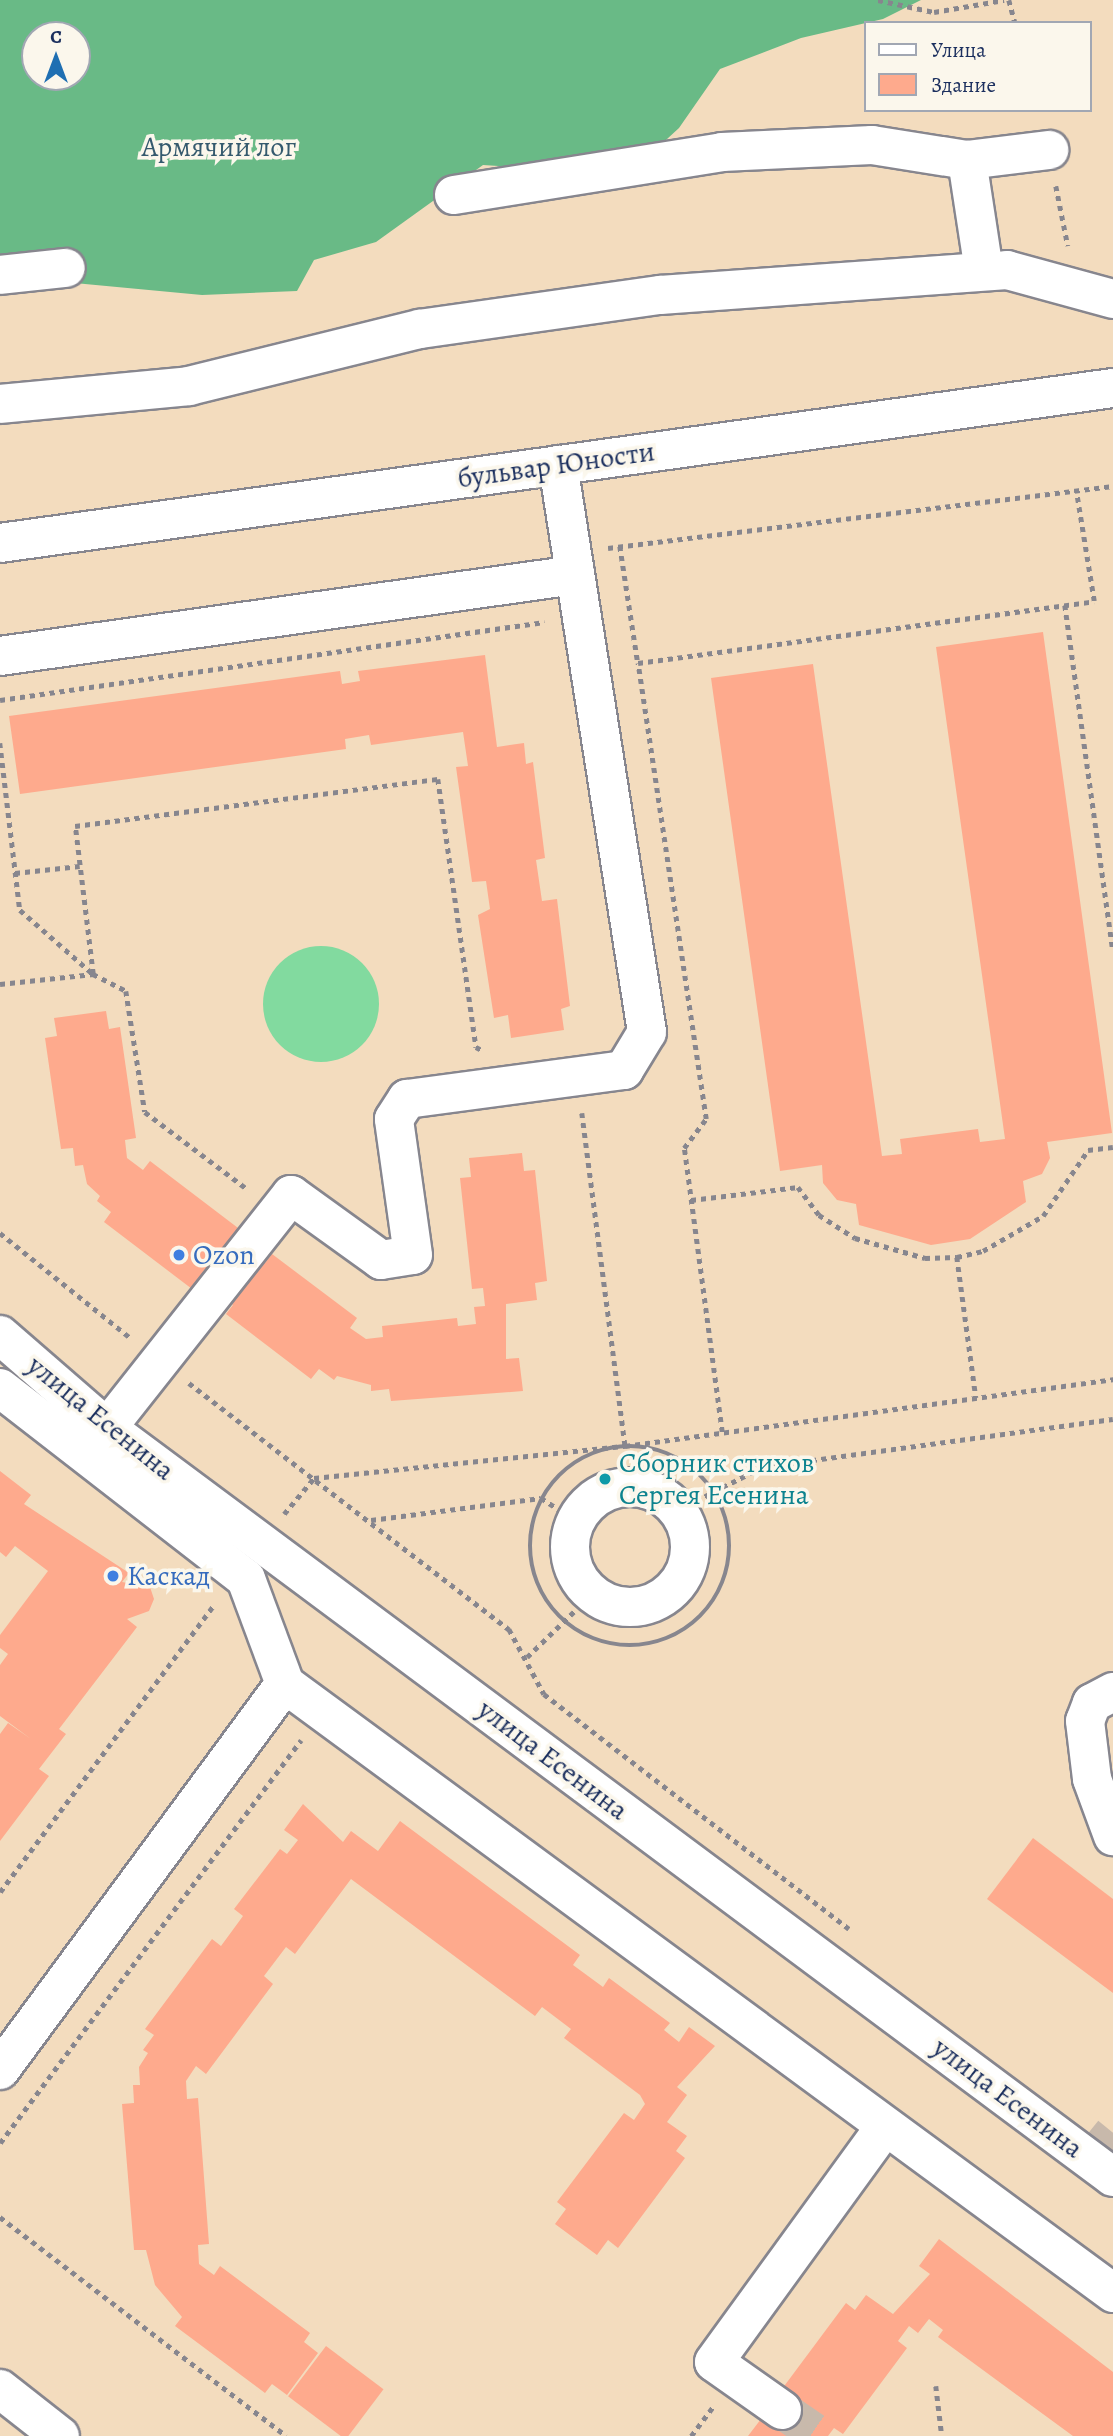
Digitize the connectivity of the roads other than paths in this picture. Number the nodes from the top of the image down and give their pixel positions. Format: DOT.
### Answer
graph roads {
  1 [pos="1049,150"];
  2 [pos="967,160"];
  3 [pos="454,195"];
  4 [pos="66,268"];
  5 [pos="984,271"];
  6 [pos="0,275"];
  7 [pos="1113,299"];
  8 [pos="1113,388"];
  9 [pos="0,404"];
  10 [pos="558,465"];
  11 [pos="0,543"];
  12 [pos="574,564"];
  13 [pos="0,656"];
  14 [pos="0,1335"];
  15 [pos="0,1388"];
  16 [pos="107,1429"];
  17 [pos="249,1557"];
  18 [pos="592,1594"];
  19 [pos="285,1684"];
  20 [pos="1113,1692"];
  21 [pos="1113,1836"];
  22 [pos="0,2070"];
  23 [pos="884,2128"];
  24 [pos="1113,2177"];
  25 [pos="1113,2294"];
  26 [pos="0,2389"];
  27 [pos="782,2410"];
  28 [pos="60,2436"];
  1 -- 2 [label="street"];
  2 -- 3 [label="street"];
  2 -- 5 [label="street"];
  4 -- 6 [label="street"];
  5 -- 7 [label="street"];
  5 -- 9 [label="street"];
  8 -- 10 [label="street, бульвар Юности"];
  10 -- 11 [label="street, бульвар Юности"];
  10 -- 12 [label="street"];
  12 -- 13 [label="street"];
  12 -- 16 [label="street"];
  14 -- 16 [label="street, улица Есенина"];
  15 -- 17 [label="street"];
  16 -- 17 [label="street, улица Есенина"];
  17 -- 19 [label="street"];
  17 -- 24 [label="street, улица Есенина"];
  18 -- 18 [label="street"];
  19 -- 22 [label="street"];
  19 -- 23 [label="street"];
  20 -- 21 [label="street"];
  23 -- 25 [label="street"];
  23 -- 27 [label="street"];
  26 -- 28 [label="street"];
}
